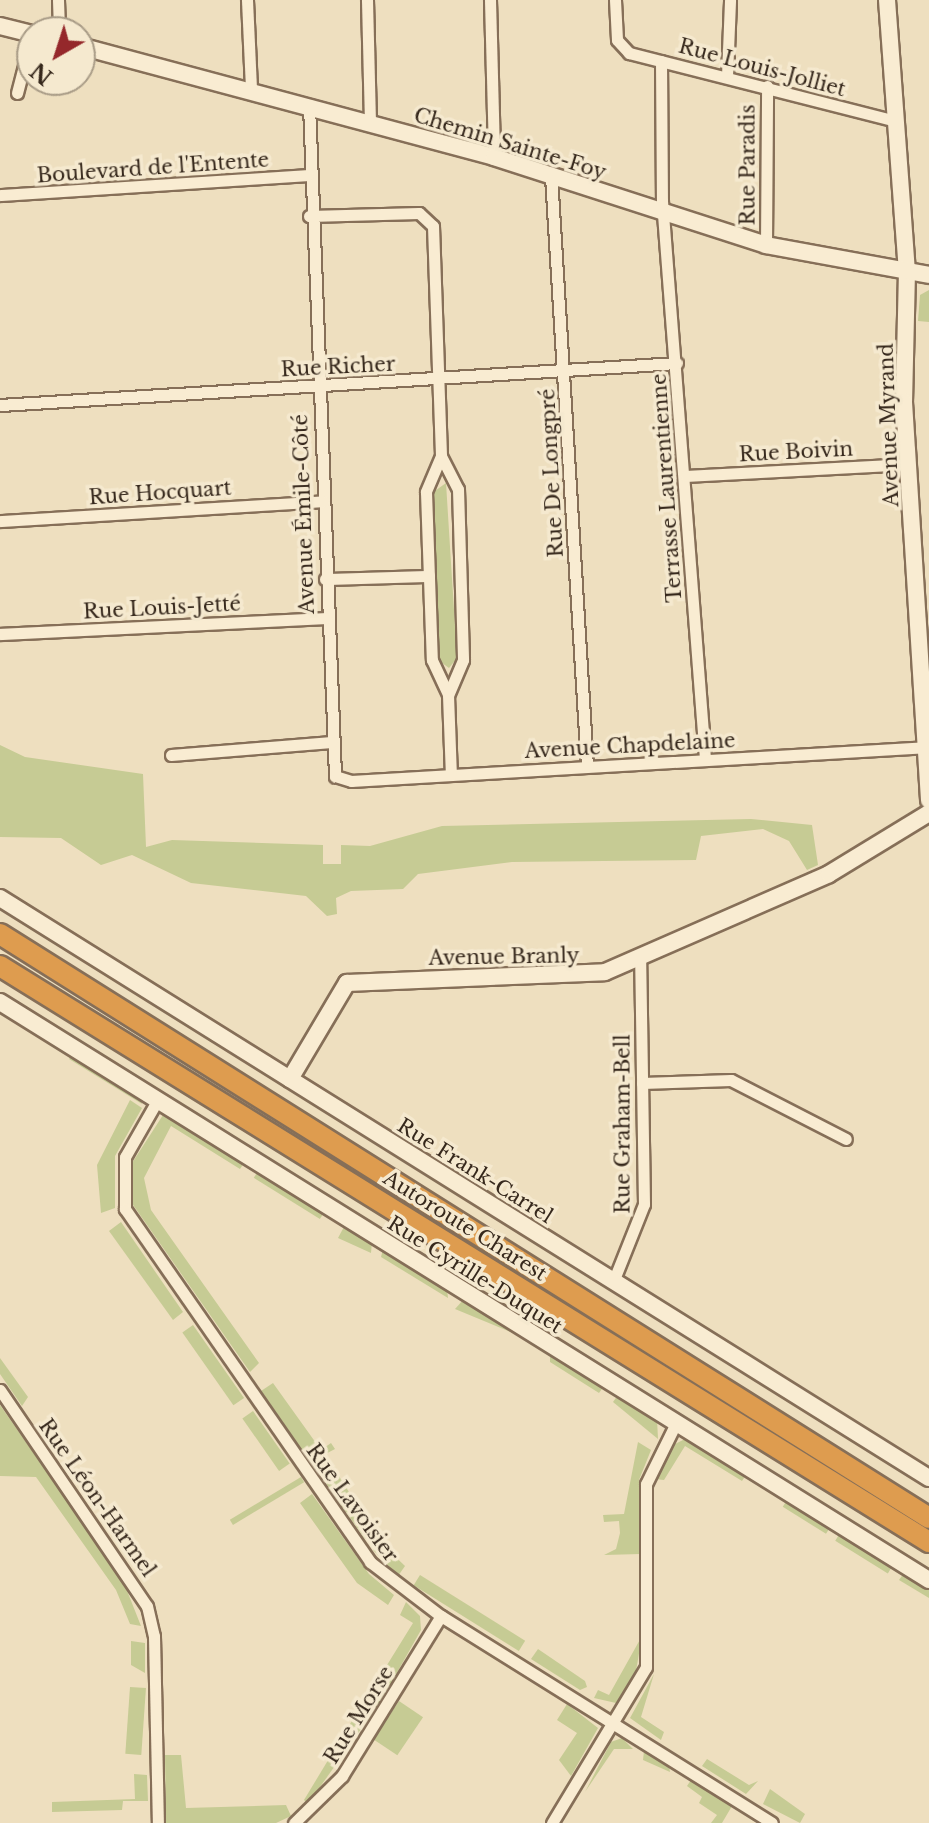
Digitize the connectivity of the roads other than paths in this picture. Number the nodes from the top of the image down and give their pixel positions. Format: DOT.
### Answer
graph roads {
  1 [pos="247,0"];
  2 [pos="367,0"];
  3 [pos="490,0"];
  4 [pos="615,0"];
  5 [pos="730,0"];
  6 [pos="887,0"];
  7 [pos="96,50"];
  8 [pos="661,61"];
  9 [pos="727,76"];
  10 [pos="767,86"];
  11 [pos="251,89"];
  12 [pos="309,105"];
  13 [pos="895,121"];
  14 [pos="370,122"];
  15 [pos="494,157"];
  16 [pos="307,175"];
  17 [pos="551,176"];
  18 [pos="0,195"];
  19 [pos="664,214"];
  20 [pos="309,216"];
  21 [pos="766,245"];
  22 [pos="907,271"];
  23 [pos="929,275"];
  24 [pos="677,363"];
  25 [pos="563,371"];
  26 [pos="438,379"];
  27 [pos="317,385"];
  28 [pos="0,405"];
  29 [pos="441,456"];
  30 [pos="909,464"];
  31 [pos="686,476"];
  32 [pos="323,501"];
  33 [pos="0,521"];
  34 [pos="429,576"];
  35 [pos="325,579"];
  36 [pos="327,618"];
  37 [pos="0,634"];
  38 [pos="448,695"];
  39 [pos="331,742"];
  40 [pos="928,747"];
  41 [pos="171,755"];
  42 [pos="705,759"];
  43 [pos="587,766"];
  44 [pos="451,775"];
  45 [pos="335,776"];
  46 [pos="929,800"];
  47 [pos="929,813"];
  48 [pos="0,898"];
  49 [pos="0,934"];
  50 [pos="640,960"];
  51 [pos="0,966"];
  52 [pos="0,1002"];
  53 [pos="290,1079"];
  54 [pos="642,1083"];
  55 [pos="157,1101"];
  56 [pos="846,1139"];
  57 [pos="613,1282"];
  58 [pos="709,1381"];
  59 [pos="0,1390"];
  60 [pos="676,1423"];
  61 [pos="929,1478"];
  62 [pos="864,1503"];
  63 [pos="929,1503"];
  64 [pos="929,1518"];
  65 [pos="929,1542"];
  66 [pos="929,1549"];
  67 [pos="929,1580"];
  68 [pos="441,1616"];
  69 [pos="614,1722"];
  70 [pos="158,1823"];
  71 [pos="294,1823"];
  72 [pos="552,1823"];
  73 [pos="772,1823"];
  1 -- 11 [label="street"];
  2 -- 14 [label="street"];
  3 -- 15 [label="street"];
  4 -- 8 [label="street, Rue Louis-Jolliet"];
  5 -- 9 [label="street, Rue Paradis"];
  6 -- 13 [label="street, Avenue Myrand"];
  7 -- 11 [label="street, Chemin Sainte-Foy"];
  8 -- 9 [label="street, Rue Louis-Jolliet"];
  8 -- 19 [label="street, Terrasse Laurentienne"];
  9 -- 10 [label="street, Rue Louis-Jolliet"];
  10 -- 13 [label="street, Rue Louis-Jolliet"];
  10 -- 21 [label="street, Rue Paradis"];
  11 -- 12 [label="street, Chemin Sainte-Foy"];
  12 -- 14 [label="street, Chemin Sainte-Foy"];
  12 -- 16 [label="street, Avenue Émile-Côté"];
  13 -- 22 [label="street, Avenue Myrand"];
  14 -- 15 [label="street, Chemin Sainte-Foy"];
  15 -- 17 [label="street, Chemin Sainte-Foy"];
  16 -- 18 [label="street, Boulevard de l'Entente"];
  16 -- 20 [label="street, Avenue Émile-Côté"];
  17 -- 19 [label="street, Chemin Sainte-Foy"];
  17 -- 25 [label="street, Rue De Longpré"];
  19 -- 21 [label="street, Chemin Sainte-Foy"];
  19 -- 24 [label="street, Terrasse Laurentienne"];
  20 -- 26 [label="street"];
  20 -- 27 [label="street, Avenue Émile-Côté"];
  21 -- 22 [label="street, Chemin Sainte-Foy"];
  22 -- 23 [label="street, Chemin Sainte-Foy"];
  22 -- 30 [label="street, Avenue Myrand"];
  24 -- 25 [label="street, Rue Richer"];
  24 -- 31 [label="street, Terrasse Laurentienne"];
  25 -- 26 [label="street, Rue Richer"];
  25 -- 43 [label="street, Rue De Longpré"];
  26 -- 27 [label="street, Rue Richer"];
  26 -- 29 [label="street"];
  27 -- 28 [label="street, Rue Richer"];
  27 -- 32 [label="street, Avenue Émile-Côté"];
  29 -- 34 [label="street"];
  29 -- 38 [label="street"];
  30 -- 31 [label="street, Rue Boivin"];
  30 -- 40 [label="street, Avenue Myrand"];
  31 -- 42 [label="street, Terrasse Laurentienne"];
  32 -- 33 [label="street, Rue Hocquart"];
  32 -- 35 [label="street, Avenue Émile-Côté"];
  34 -- 35 [label="street"];
  34 -- 38 [label="street"];
  35 -- 36 [label="street, Avenue Émile-Côté"];
  36 -- 37 [label="street, Rue Louis-Jetté"];
  36 -- 39 [label="street, Avenue Émile-Côté"];
  38 -- 44 [label="street"];
  39 -- 41 [label="street"];
  39 -- 45 [label="street, Avenue Émile-Côté"];
  40 -- 42 [label="street, Avenue Chapdelaine"];
  40 -- 46 [label="street, Avenue Myrand"];
  42 -- 43 [label="street, Avenue Chapdelaine"];
  43 -- 44 [label="street, Avenue Chapdelaine"];
  44 -- 45 [label="street, Avenue Chapdelaine"];
  47 -- 50 [label="street, Avenue Branly"];
  48 -- 53 [label="street, Rue Frank-Carrel"];
  49 -- 58 [label="highway, Autoroute Charest"];
  50 -- 53 [label="street, Avenue Branly"];
  50 -- 54 [label="street, Rue Graham-Bell"];
  51 -- 62 [label="highway, Autoroute Charest"];
  52 -- 55 [label="street, Rue Cyrille-Duquet"];
  53 -- 57 [label="street, Rue Frank-Carrel"];
  54 -- 56 [label="street"];
  54 -- 57 [label="street, Rue Graham-Bell"];
  55 -- 60 [label="street, Rue Cyrille-Duquet"];
  55 -- 68 [label="street, Rue Lavoisier"];
  57 -- 61 [label="street, Rue Frank-Carrel"];
  58 -- 63 [label="highway"];
  58 -- 64 [label="highway, Autoroute Charest"];
  59 -- 70 [label="street, Rue Léon-Harmel"];
  60 -- 67 [label="street, Rue Cyrille-Duquet"];
  60 -- 69 [label="street"];
  62 -- 65 [label="highway, Autoroute Charest"];
  62 -- 66 [label="highway"];
  68 -- 69 [label="street, Rue Lavoisier"];
  68 -- 71 [label="street, Rue Morse"];
  69 -- 72 [label="street"];
  69 -- 73 [label="street, Rue Lavoisier"];
}
